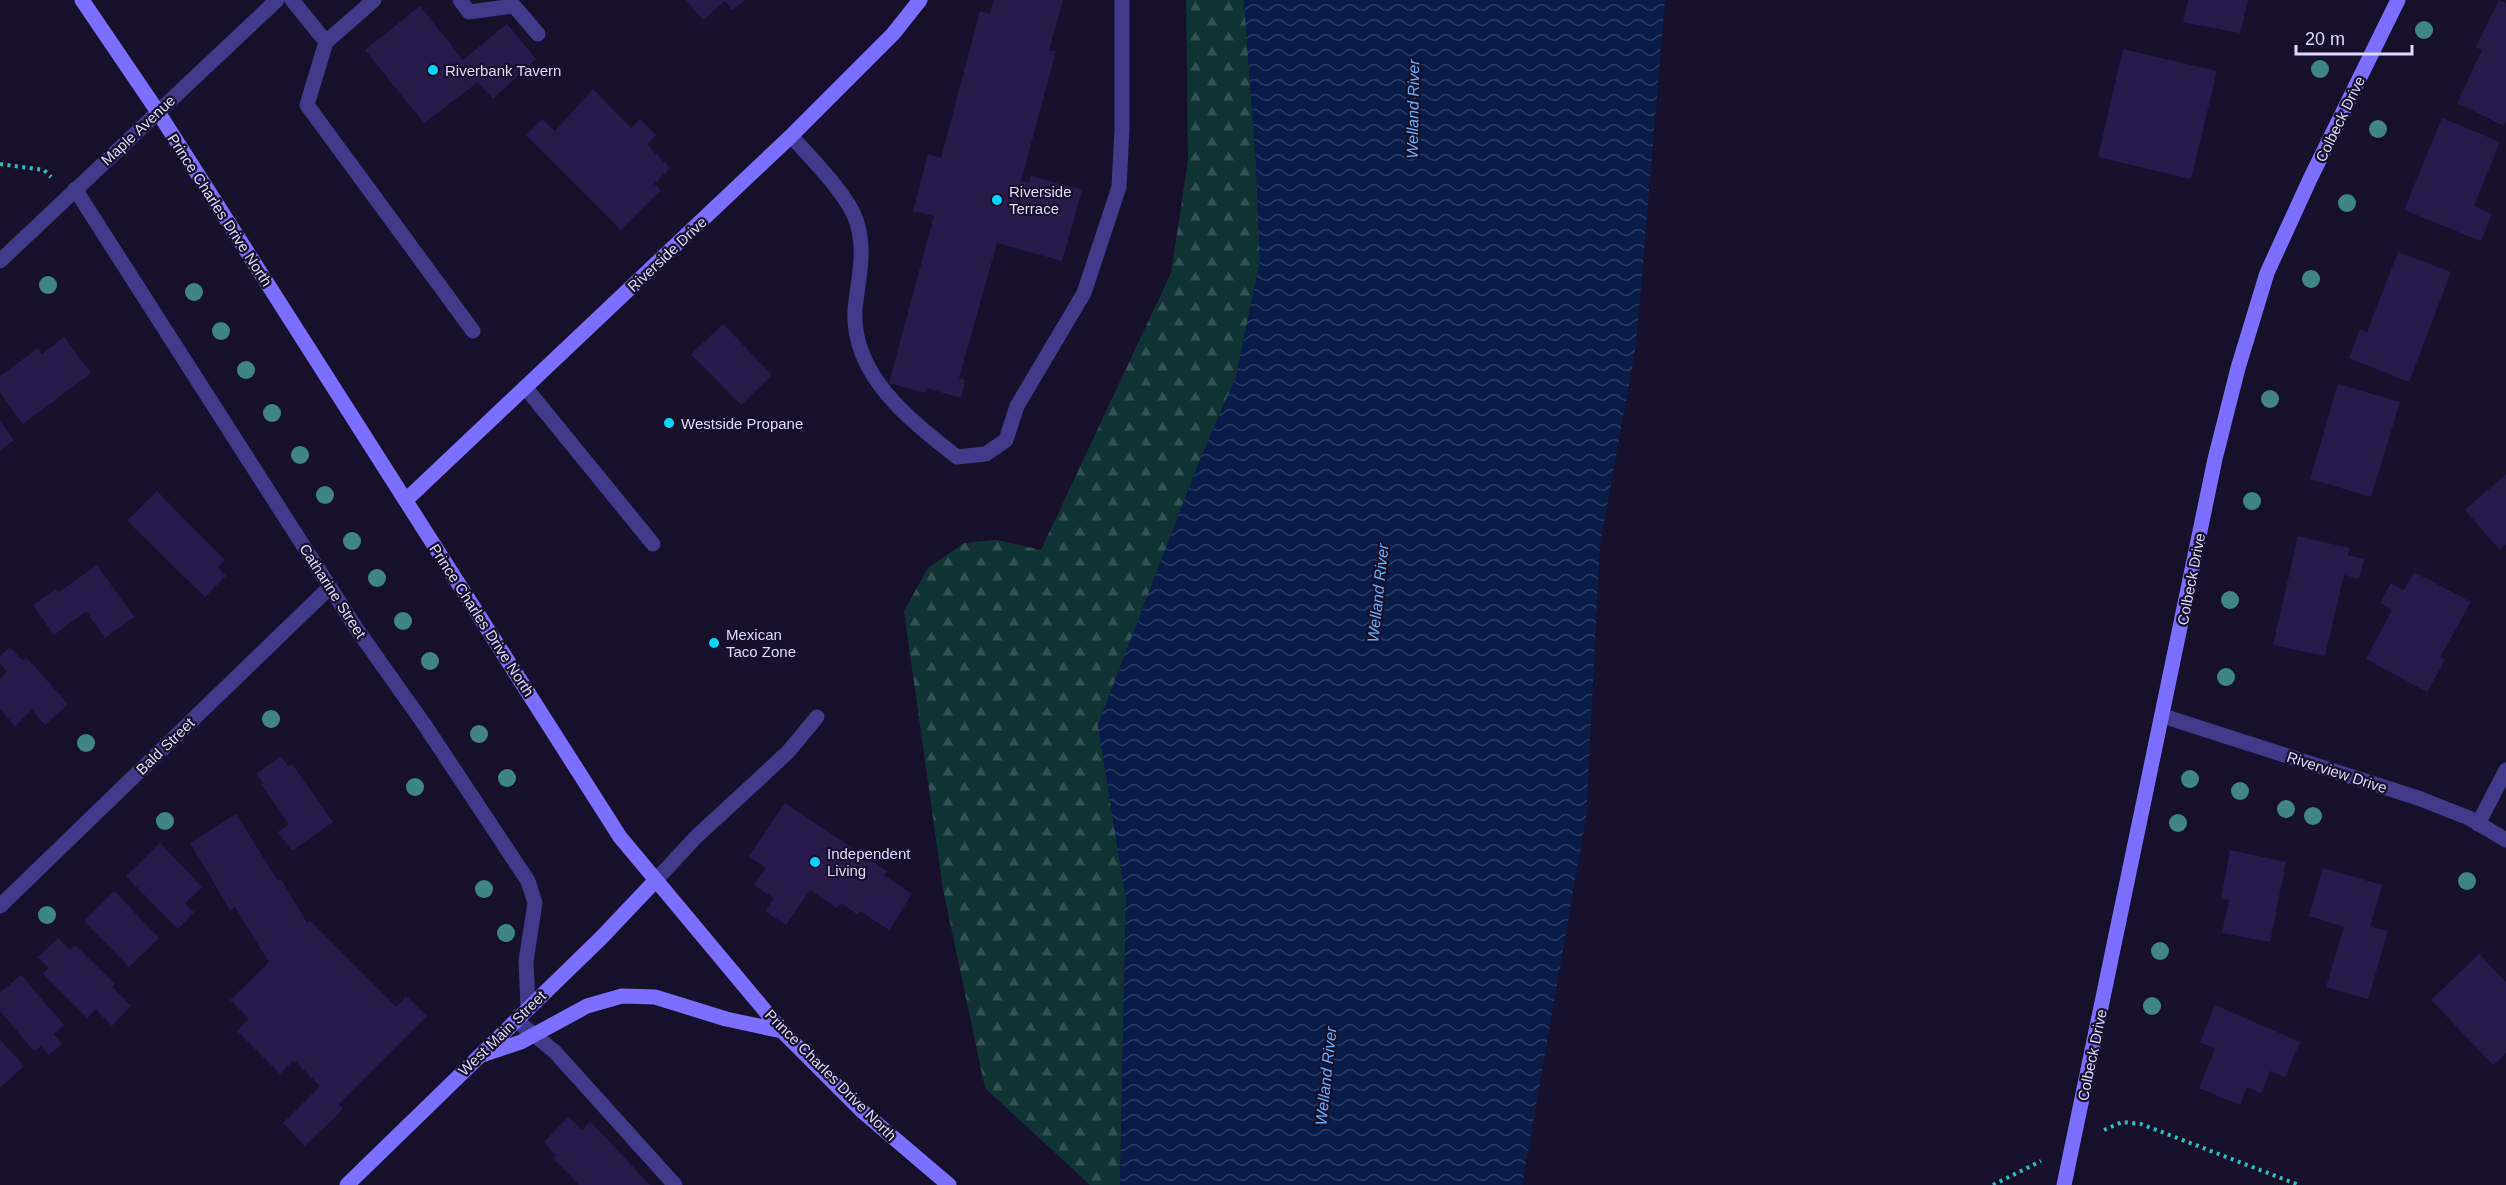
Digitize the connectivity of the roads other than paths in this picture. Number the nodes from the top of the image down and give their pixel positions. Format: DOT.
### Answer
graph roads {
  1 [pos="82,0"];
  2 [pos="277,0"];
  3 [pos="292,0"];
  4 [pos="374,0"];
  5 [pos="460,0"];
  6 [pos="920,0"];
  7 [pos="1122,0"];
  8 [pos="2398,0"];
  9 [pos="538,34"];
  10 [pos="326,42"];
  11 [pos="158,112"];
  12 [pos="791,135"];
  13 [pos="71,193"];
  14 [pos="0,261"];
  15 [pos="473,331"];
  16 [pos="525,387"];
  17 [pos="406,500"];
  18 [pos="653,544"];
  19 [pos="330,586"];
  20 [pos="2163,716"];
  21 [pos="817,717"];
  22 [pos="2506,770"];
  23 [pos="2478,824"];
  24 [pos="2506,840"];
  25 [pos="656,880"];
  26 [pos="0,906"];
  27 [pos="528,1008"];
  28 [pos="516,1020"];
  29 [pos="782,1031"];
  30 [pos="534,1035"];
  31 [pos="480,1056"];
  32 [pos="347,1185"];
  33 [pos="675,1185"];
  34 [pos="949,1185"];
  35 [pos="2064,1185"];
  1 -- 11 [label="main road, Prince Charles Drive North"];
  2 -- 11 [label="street, Maple Avenue"];
  3 -- 10 [label="street"];
  4 -- 10 [label="street"];
  5 -- 9 [label="street"];
  6 -- 12 [label="main road, Riverside Drive"];
  7 -- 12 [label="street"];
  8 -- 20 [label="main road, Colbeck Drive"];
  10 -- 15 [label="street"];
  11 -- 13 [label="street, Maple Avenue"];
  11 -- 17 [label="main road, Prince Charles Drive North"];
  12 -- 16 [label="main road, Riverside Drive"];
  13 -- 14 [label="street, Maple Avenue"];
  13 -- 19 [label="street, Catharine Street"];
  16 -- 17 [label="main road, Riverside Drive"];
  16 -- 18 [label="street"];
  17 -- 25 [label="main road, Prince Charles Drive North"];
  19 -- 26 [label="street, Bald Street"];
  19 -- 27 [label="street, Catharine Street"];
  20 -- 23 [label="street, Riverview Drive"];
  20 -- 35 [label="main road, Colbeck Drive"];
  21 -- 25 [label="street"];
  22 -- 23 [label="street"];
  23 -- 24 [label="street, Riverview Drive"];
  25 -- 27 [label="main road, West Main Street"];
  25 -- 29 [label="main road, Prince Charles Drive North"];
  27 -- 28 [label="main road, West Main Street"];
  28 -- 30 [label="street"];
  28 -- 31 [label="main road, West Main Street"];
  29 -- 30 [label="main road"];
  29 -- 34 [label="main road, Prince Charles Drive North"];
  30 -- 31 [label="main road"];
  30 -- 33 [label="street"];
  31 -- 32 [label="main road, West Main Street"];
}
